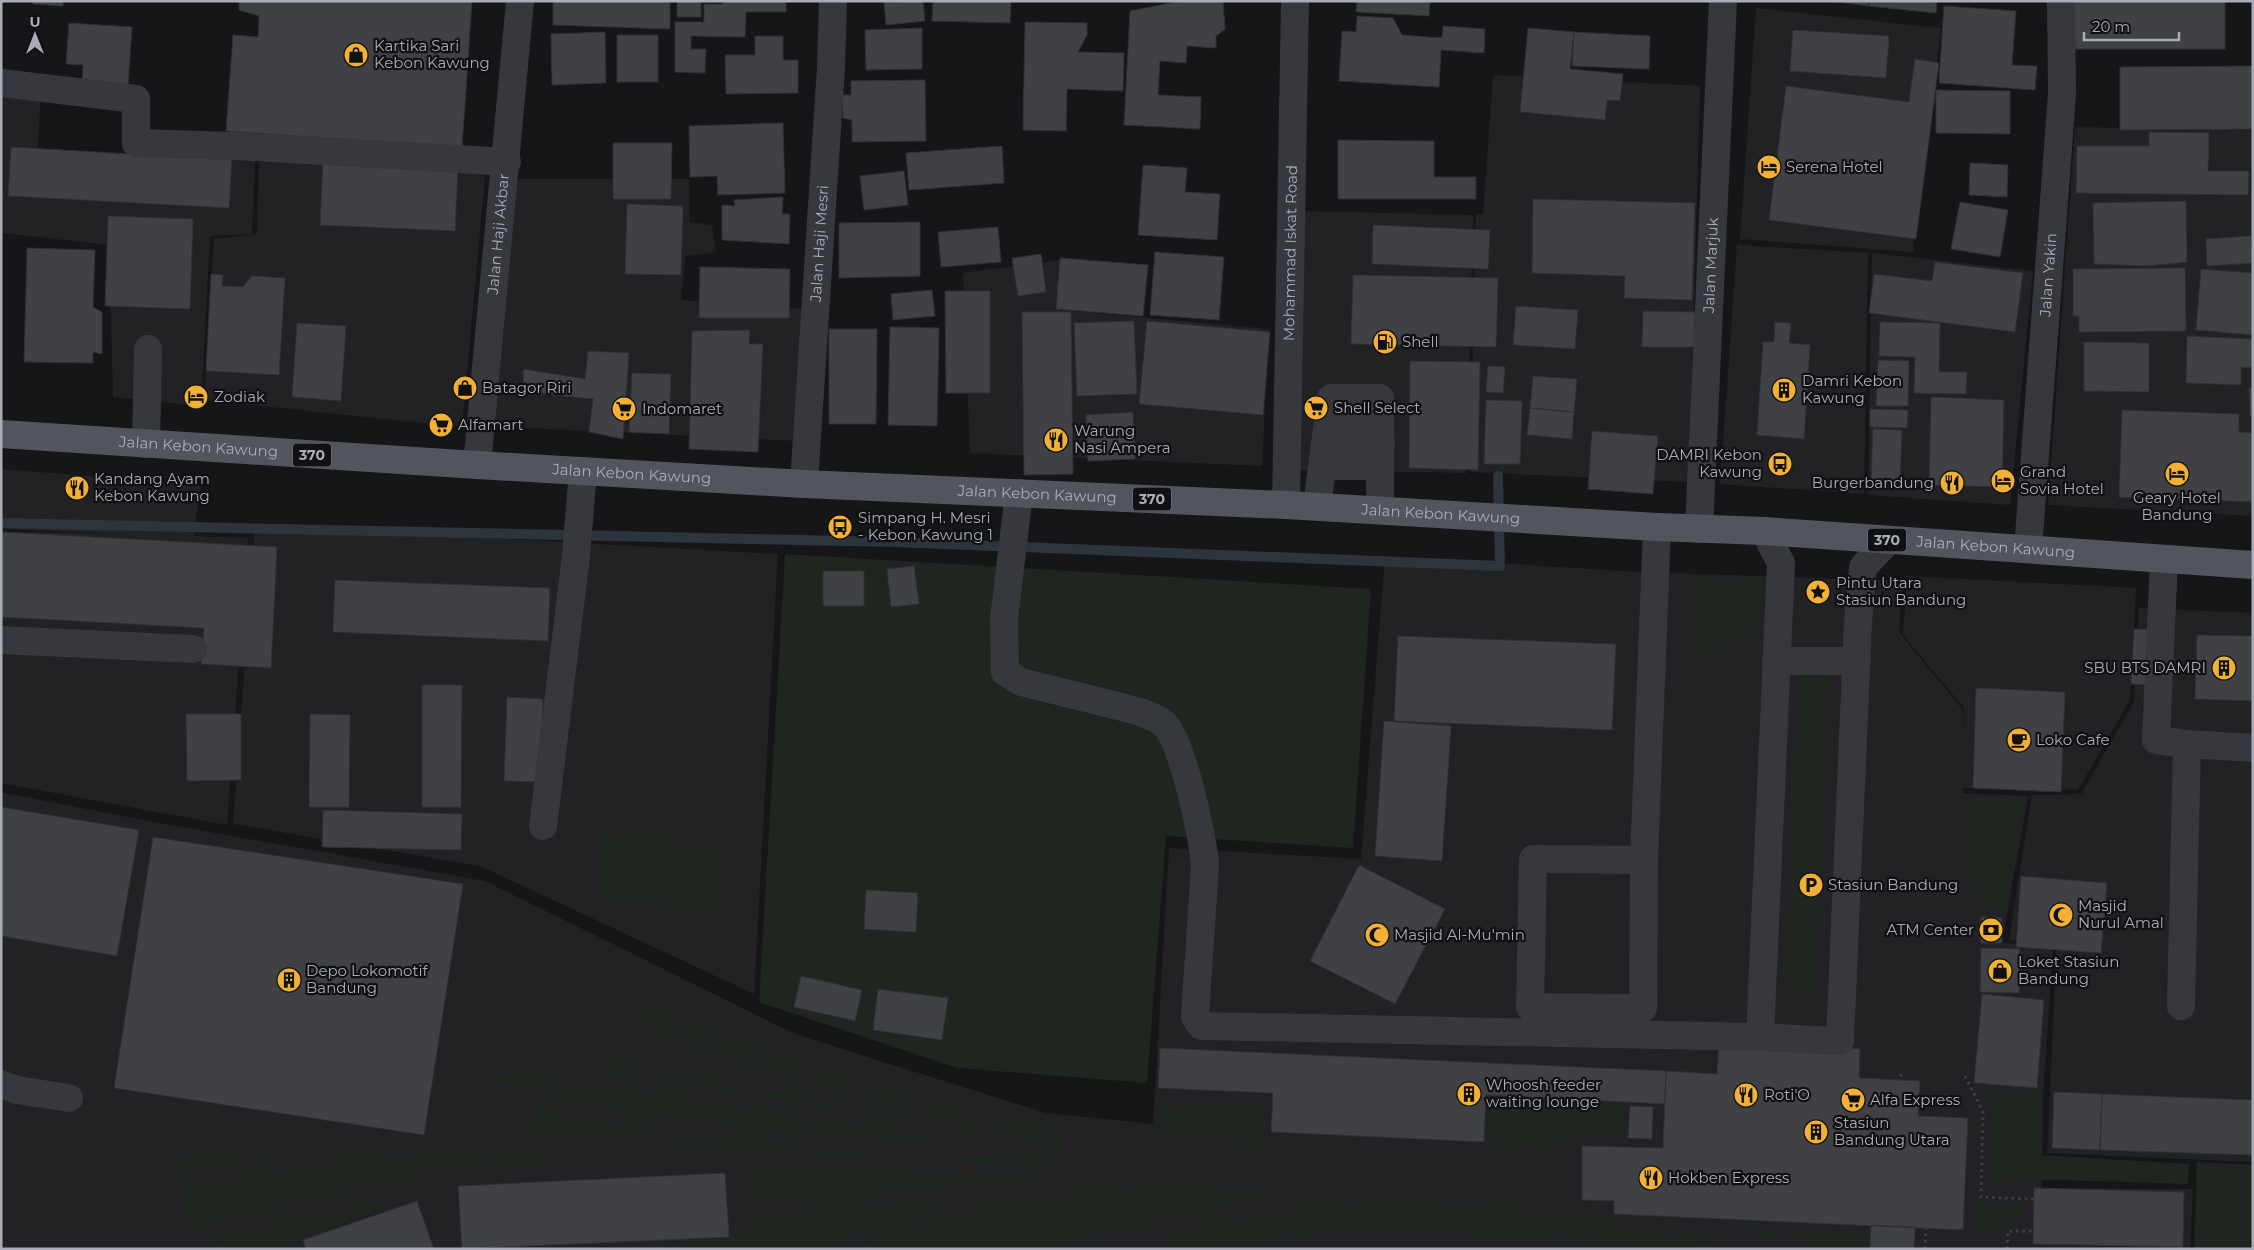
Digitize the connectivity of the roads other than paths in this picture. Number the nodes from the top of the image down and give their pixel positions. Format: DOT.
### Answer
graph roads {
  1 [pos="520,1"];
  2 [pos="833,1"];
  3 [pos="1294,1"];
  4 [pos="1723,1"];
  5 [pos="2061,1"];
  6 [pos="1,83"];
  7 [pos="507,162"];
  8 [pos="148,348"];
  9 [pos="1,434"];
  10 [pos="1325,443"];
  11 [pos="1380,443"];
  12 [pos="146,444"];
  13 [pos="477,465"];
  14 [pos="583,471"];
  15 [pos="804,484"];
  16 [pos="1019,493"];
  17 [pos="1286,505"];
  18 [pos="1317,506"];
  19 [pos="1380,510"];
  20 [pos="1657,527"];
  21 [pos="1699,529"];
  22 [pos="1764,531"];
  23 [pos="1889,540"];
  24 [pos="2028,549"];
  25 [pos="2164,559"];
  26 [pos="2253,565"];
  27 [pos="1,640"];
  28 [pos="193,649"];
  29 [pos="1776,661"];
  30 [pos="1856,661"];
  31 [pos="2187,744"];
  32 [pos="2253,748"];
  33 [pos="543,826"];
  34 [pos="1644,860"];
  35 [pos="2181,1006"];
  36 [pos="1760,1037"];
  37 [pos="1,1084"];
  38 [pos="68,1098"];
  1 -- 7 [label="street, Jalan Haji Akbar"];
  2 -- 15 [label="street, Jalan Haji Mesri"];
  3 -- 17 [label="street, Mohammad Iskat Road"];
  4 -- 21 [label="street, Jalan Marjuk"];
  5 -- 24 [label="street, Jalan Yakin"];
  6 -- 7 [label="street"];
  7 -- 13 [label="street, Jalan Haji Akbar"];
  8 -- 12 [label="street"];
  9 -- 12 [label="main road, Jalan Kebon Kawung / 370"];
  10 -- 11 [label="street"];
  10 -- 11 [label="street"];
  10 -- 18 [label="street"];
  11 -- 19 [label="street"];
  12 -- 13 [label="main road, Jalan Kebon Kawung / 370"];
  13 -- 14 [label="main road, Jalan Kebon Kawung / 370"];
  14 -- 15 [label="main road, Jalan Kebon Kawung / 370"];
  14 -- 33 [label="street"];
  15 -- 16 [label="main road, Jalan Kebon Kawung / 370"];
  16 -- 17 [label="main road, Jalan Kebon Kawung / 370"];
  16 -- 36 [label="street"];
  17 -- 18 [label="main road, Jalan Kebon Kawung / 370"];
  18 -- 19 [label="main road, Jalan Kebon Kawung / 370"];
  19 -- 20 [label="main road, Jalan Kebon Kawung / 370"];
  20 -- 21 [label="main road, Jalan Kebon Kawung / 370"];
  20 -- 34 [label="street"];
  21 -- 22 [label="main road, Jalan Kebon Kawung / 370"];
  22 -- 23 [label="main road, Jalan Kebon Kawung / 370"];
  22 -- 29 [label="street"];
  23 -- 24 [label="main road, Jalan Kebon Kawung / 370"];
  23 -- 30 [label="street"];
  24 -- 25 [label="main road, Jalan Kebon Kawung / 370"];
  25 -- 26 [label="main road, Jalan Kebon Kawung / 370"];
  25 -- 31 [label="street"];
  27 -- 28 [label="street"];
  29 -- 30 [label="street"];
  29 -- 36 [label="street"];
  30 -- 36 [label="street"];
  31 -- 32 [label="street"];
  31 -- 35 [label="street"];
  34 -- 34 [label="street"];
  37 -- 38 [label="street"];
}
